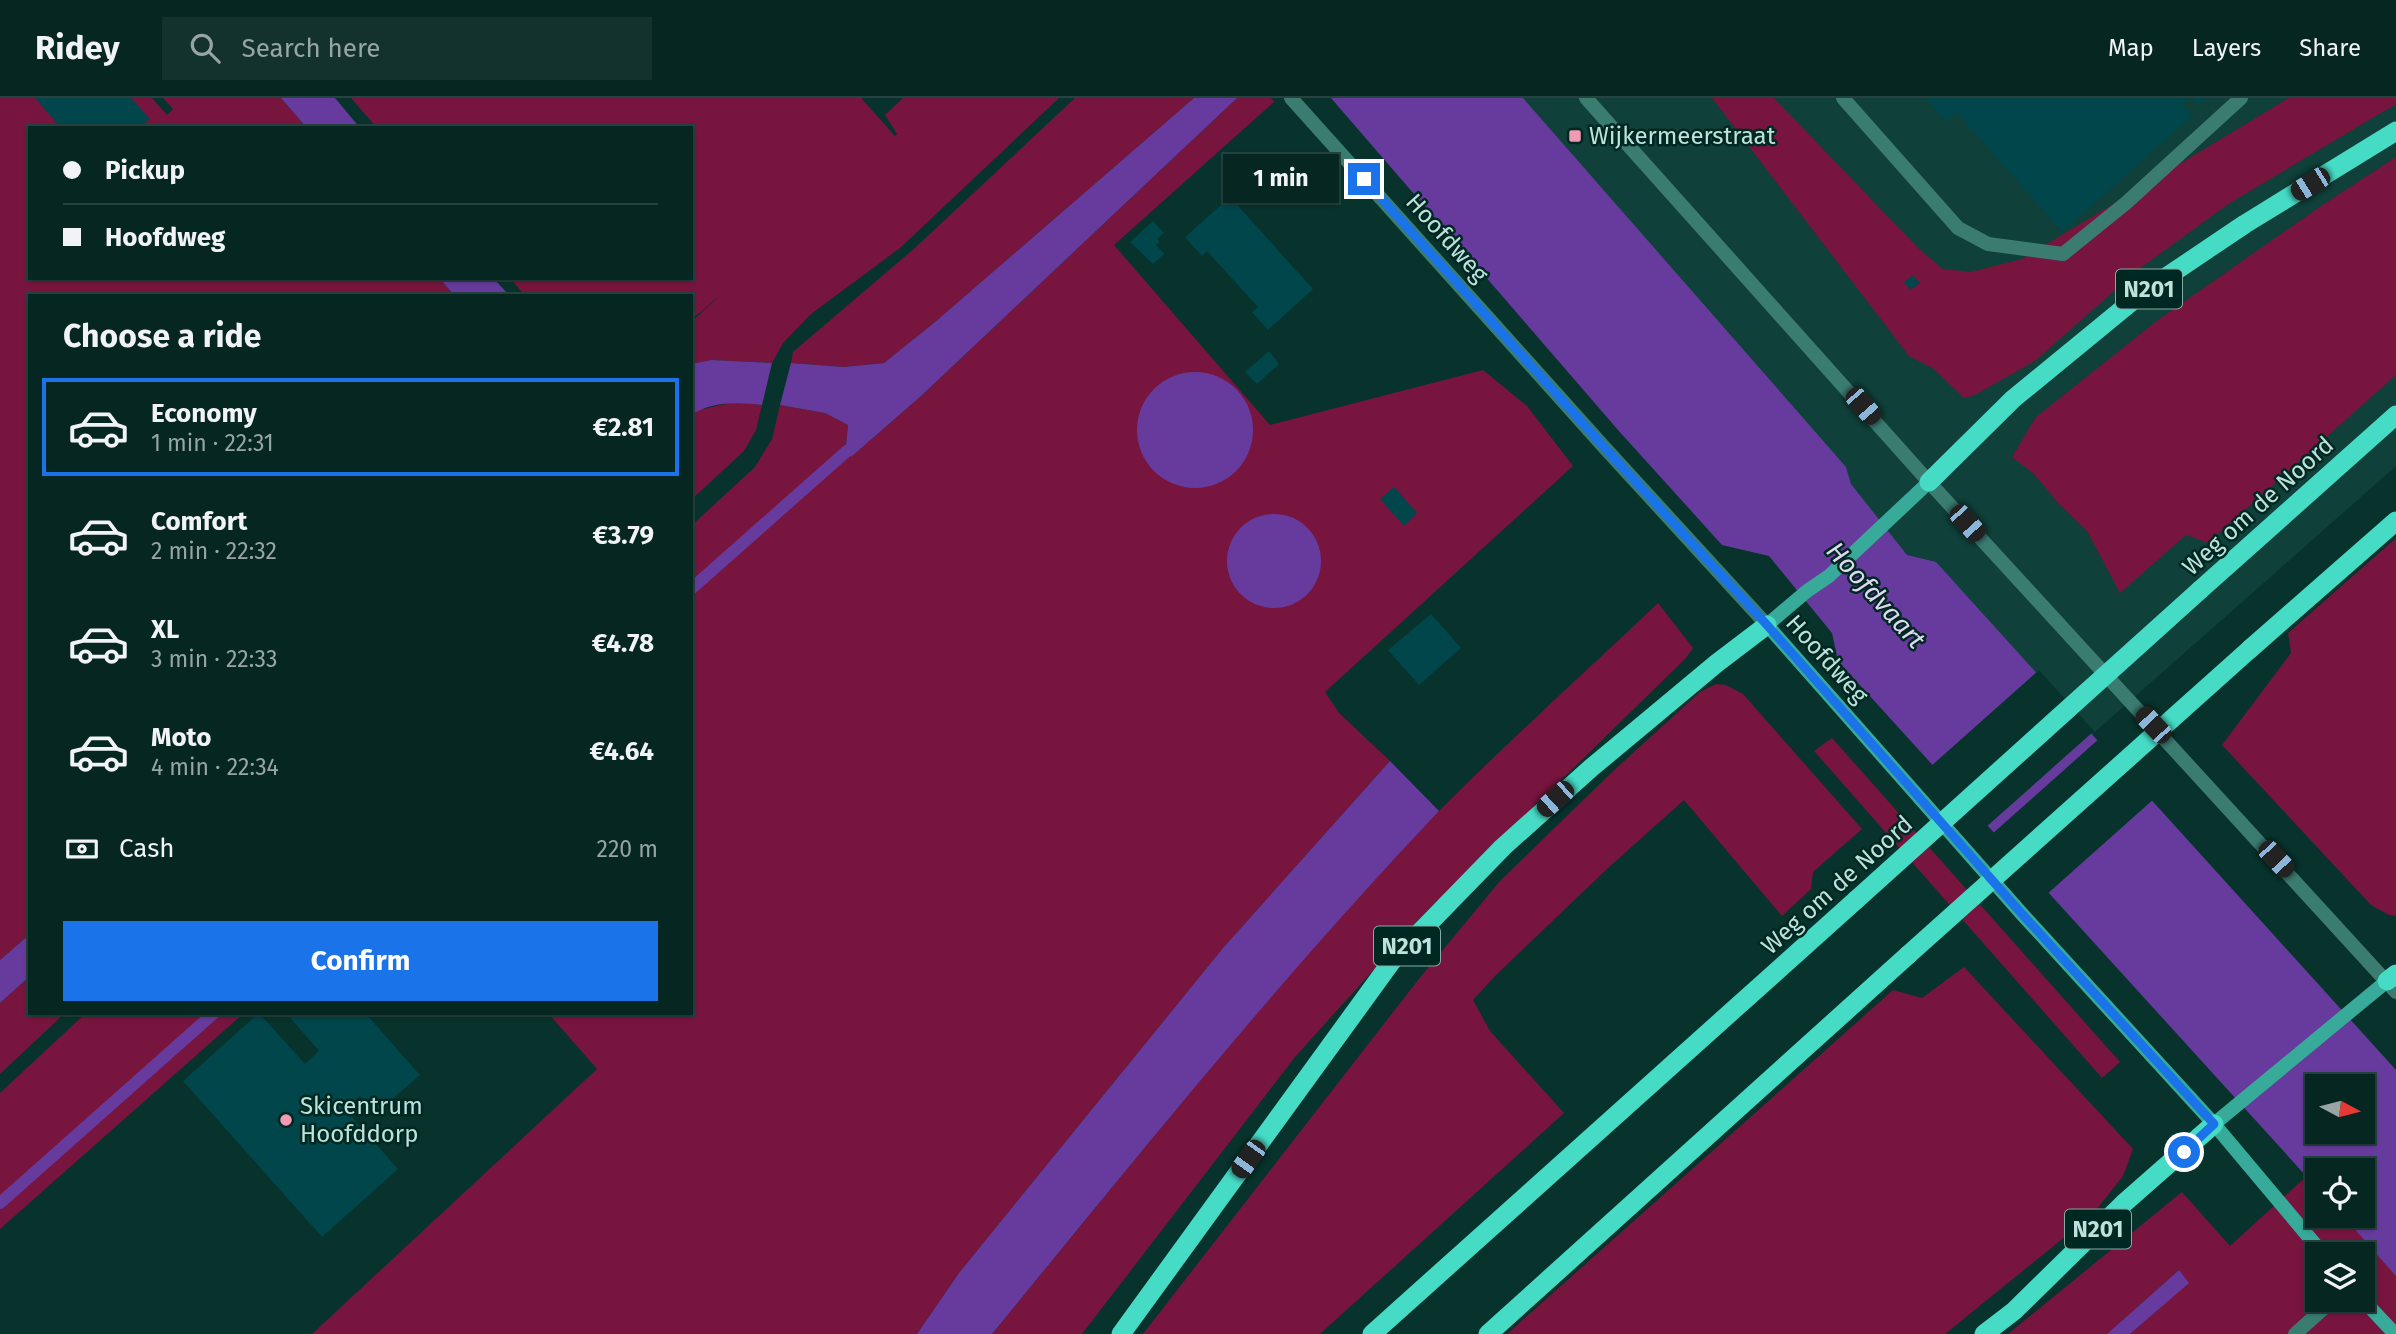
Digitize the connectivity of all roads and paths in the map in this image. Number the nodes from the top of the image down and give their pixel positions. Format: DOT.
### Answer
graph roads {
  1 [pos="1291,98"];
  2 [pos="1586,98"];
  3 [pos="1843,98"];
  4 [pos="2241,98"];
  5 [pos="2396,131"];
  6 [pos="2396,415"];
  7 [pos="1929,482"];
  8 [pos="2396,521"];
  9 [pos="1767,625"];
  10 [pos="2393,982"];
  11 [pos="2214,1124"];
  12 [pos="2313,1242"];
  13 [pos="2320,1312"];
  14 [pos="2374,1312"];
  15 [pos="1121,1334"];
  16 [pos="1372,1334"];
  17 [pos="1488,1334"];
  18 [pos="1984,1334"];
  19 [pos="2295,1334"];
  20 [pos="2395,1334"];
  1 -- 9 [label="street, Hoofdweg"];
  2 -- 7 [label="street"];
  3 -- 4 [label="street"];
  5 -- 7 [label="highway, N201"];
  6 -- 16 [label="highway, Weg om de Noord, bridge"];
  7 -- 9 [label="main road"];
  7 -- 10 [label="street"];
  8 -- 17 [label="highway, bridge"];
  9 -- 11 [label="main road, Hoofdweg"];
  9 -- 15 [label="highway, N201"];
  10 -- 11 [label="main road"];
  11 -- 12 [label="main road, Hoofdweg"];
  11 -- 18 [label="highway, N201"];
  13 -- 19 [label="street"];
  14 -- 20 [label="main road"];
}
